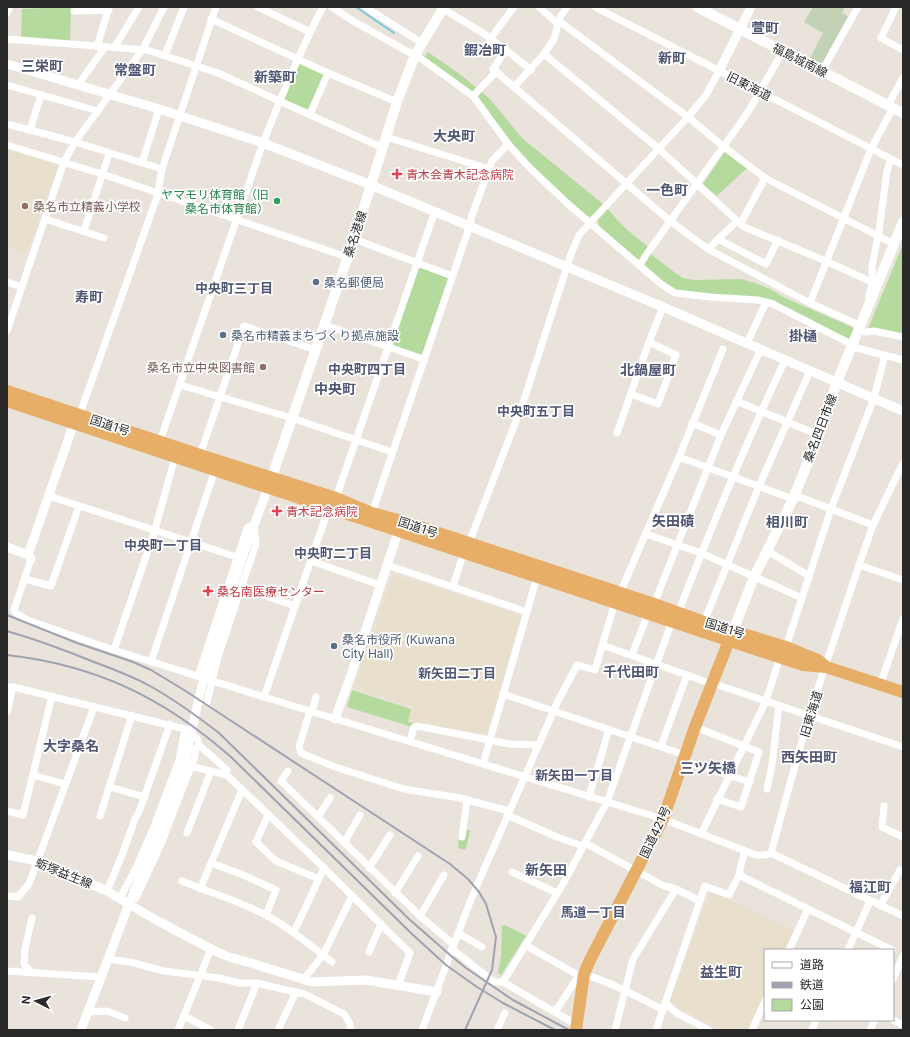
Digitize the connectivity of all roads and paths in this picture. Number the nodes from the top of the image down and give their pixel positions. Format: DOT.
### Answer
graph roads {
  1 [pos="10,7"];
  2 [pos="139,7"];
  3 [pos="164,7"];
  4 [pos="184,7"];
  5 [pos="216,7"];
  6 [pos="258,7"];
  7 [pos="323,7"];
  8 [pos="332,7"];
  9 [pos="366,7"];
  10 [pos="514,7"];
  11 [pos="539,7"];
  12 [pos="568,7"];
  13 [pos="595,7"];
  14 [pos="697,7"];
  15 [pos="751,7"];
  16 [pos="858,7"];
  17 [pos="896,7"];
  18 [pos="109,8"];
  19 [pos="442,8"];
  20 [pos="74,11"];
  21 [pos="7,13"];
  22 [pos="212,19"];
  23 [pos="558,22"];
  24 [pos="740,29"];
  25 [pos="310,32"];
  26 [pos="7,39"];
  27 [pos="490,39"];
  28 [pos="422,43"];
  29 [pos="101,47"];
  30 [pos="114,48"];
  31 [pos="143,49"];
  32 [pos="506,50"];
  33 [pos="903,50"];
  34 [pos="782,51"];
  35 [pos="544,54"];
  36 [pos="165,55"];
  37 [pos="415,55"];
  38 [pos="298,60"];
  39 [pos="7,64"];
  40 [pos="196,65"];
  41 [pos="531,70"];
  42 [pos="719,71"];
  43 [pos="822,71"];
  44 [pos="496,72"];
  45 [pos="328,73"];
  46 [pos="903,78"];
  47 [pos="7,85"];
  48 [pos="78,85"];
  49 [pos="514,87"];
  50 [pos="760,92"];
  51 [pos="110,94"];
  52 [pos="41,95"];
  53 [pos="473,96"];
  54 [pos="280,101"];
  55 [pos="397,102"];
  56 [pos="891,107"];
  57 [pos="159,109"];
  58 [pos="98,111"];
  59 [pos="903,113"];
  60 [pos="310,114"];
  61 [pos="180,116"];
  62 [pos="688,117"];
  63 [pos="7,124"];
  64 [pos="30,130"];
  65 [pos="386,137"];
  66 [pos="75,142"];
  67 [pos="264,143"];
  68 [pos="508,144"];
  69 [pos="7,145"];
  70 [pos="724,146"];
  71 [pos="383,148"];
  72 [pos="659,149"];
  73 [pos="871,149"];
  74 [pos="109,154"];
  75 [pos="891,159"];
  76 [pos="64,162"];
  77 [pos="142,164"];
  78 [pos="903,165"];
  79 [pos="162,169"];
  80 [pos="490,169"];
  81 [pos="102,174"];
  82 [pos="765,178"];
  83 [pos="628,183"];
  84 [pos="698,183"];
  85 [pos="371,184"];
  86 [pos="157,193"];
  87 [pos="435,211"];
  88 [pos="843,218"];
  89 [pos="45,219"];
  90 [pos="237,219"];
  91 [pos="670,221"];
  92 [pos="739,222"];
  93 [pos="903,222"];
  94 [pos="590,223"];
  95 [pos="470,225"];
  96 [pos="84,231"];
  97 [pos="878,236"];
  98 [pos="104,238"];
  99 [pos="354,239"];
  100 [pos="718,239"];
  101 [pos="898,239"];
  102 [pos="778,240"];
  103 [pos="708,249"];
  104 [pos="348,257"];
  105 [pos="826,260"];
  106 [pos="417,263"];
  107 [pos="640,265"];
  108 [pos="567,267"];
  109 [pos="452,276"];
  110 [pos="7,282"];
  111 [pos="875,283"];
  112 [pos="22,287"];
  113 [pos="766,302"];
  114 [pos="810,303"];
  115 [pos="663,307"];
  116 [pos="325,325"];
  117 [pos="863,329"];
  118 [pos="7,331"];
  119 [pos="903,337"];
  120 [pos="649,342"];
  121 [pos="747,343"];
  122 [pos="388,346"];
  123 [pos="853,346"];
  124 [pos="723,349"];
  125 [pos="761,349"];
  126 [pos="316,350"];
  127 [pos="885,355"];
  128 [pos="423,359"];
  129 [pos="785,360"];
  130 [pos="903,360"];
  131 [pos="810,371"];
  132 [pos="837,382"];
  133 [pos="180,385"];
  134 [pos="7,391"];
  135 [pos="631,394"];
  136 [pos="219,396"];
  137 [pos="874,398"];
  138 [pos="7,401"];
  139 [pos="736,401"];
  140 [pos="761,411"];
  141 [pos="903,411"];
  142 [pos="292,418"];
  143 [pos="77,419"];
  144 [pos="787,422"];
  145 [pos="692,424"];
  146 [pos="617,433"];
  147 [pos="721,435"];
  148 [pos="819,435"];
  149 [pos="356,440"];
  150 [pos="160,441"];
  151 [pos="392,452"];
  152 [pos="200,455"];
  153 [pos="175,457"];
  154 [pos="679,457"];
  155 [pos="903,463"];
  156 [pos="708,468"];
  157 [pos="216,470"];
  158 [pos="733,477"];
  159 [pos="270,483"];
  160 [pos="759,486"];
  161 [pos="49,496"];
  162 [pos="793,497"];
  163 [pos="333,503"];
  164 [pos="79,506"];
  165 [pos="831,509"];
  166 [pos="372,513"];
  167 [pos="254,524"];
  168 [pos="873,524"];
  169 [pos="400,526"];
  170 [pos="155,530"];
  171 [pos="646,534"];
  172 [pos="191,542"];
  173 [pos="677,544"];
  174 [pos="7,548"];
  175 [pos="466,548"];
  176 [pos="766,550"];
  177 [pos="701,553"];
  178 [pos="241,554"];
  179 [pos="30,557"];
  180 [pos="311,561"];
  181 [pos="726,564"];
  182 [pos="387,565"];
  183 [pos="859,565"];
  184 [pos="538,576"];
  185 [pos="809,576"];
  186 [pos="754,577"];
  187 [pos="25,578"];
  188 [pos="903,580"];
  189 [pos="380,585"];
  190 [pos="453,586"];
  191 [pos="242,588"];
  192 [pos="618,598"];
  193 [pos="802,598"];
  194 [pos="295,606"];
  195 [pos="651,609"];
  196 [pos="527,612"];
  197 [pos="675,617"];
  198 [pos="903,619"];
  199 [pos="704,622"];
  200 [pos="731,635"];
  201 [pos="602,645"];
  202 [pos="114,650"];
  203 [pos="783,652"];
  204 [pos="632,655"];
  205 [pos="151,662"];
  206 [pos="657,664"];
  207 [pos="826,667"];
  208 [pos="687,675"];
  209 [pos="198,676"];
  210 [pos="212,681"];
  211 [pos="712,683"];
  212 [pos="880,685"];
  213 [pos="10,687"];
  214 [pos="903,692"];
  215 [pos="503,694"];
  216 [pos="52,696"];
  217 [pos="264,697"];
  218 [pos="316,697"];
  219 [pos="766,701"];
  220 [pos="207,702"];
  221 [pos="779,706"];
  222 [pos="94,707"];
  223 [pos="311,711"];
  224 [pos="553,711"];
  225 [pos="7,712"];
  226 [pos="132,715"];
  227 [pos="809,716"];
  228 [pos="335,719"];
  229 [pos="170,724"];
  230 [pos="695,727"];
  231 [pos="185,728"];
  232 [pos="609,729"];
  233 [pos="631,736"];
  234 [pos="489,739"];
  235 [pos="410,741"];
  236 [pos="199,745"];
  237 [pos="538,746"];
  238 [pos="661,746"];
  239 [pos="743,746"];
  240 [pos="903,747"];
  241 [pos="758,752"];
  242 [pos="773,755"];
  243 [pos="684,758"];
  244 [pos="483,764"];
  245 [pos="187,765"];
  246 [pos="288,770"];
  247 [pos="211,771"];
  248 [pos="224,774"];
  249 [pos="33,775"];
  250 [pos="729,776"];
  251 [pos="524,777"];
  252 [pos="750,782"];
  253 [pos="65,784"];
  254 [pos="110,787"];
  255 [pos="767,789"];
  256 [pos="242,790"];
  257 [pos="145,797"];
  258 [pos="589,797"];
  259 [pos="330,798"];
  260 [pos="718,798"];
  261 [pos="467,800"];
  262 [pos="607,802"];
  263 [pos="884,806"];
  264 [pos="7,812"];
  265 [pos="508,813"];
  266 [pos="268,815"];
  267 [pos="360,815"];
  268 [pos="100,816"];
  269 [pos="318,817"];
  270 [pos="663,819"];
  271 [pos="187,833"];
  272 [pos="701,834"];
  273 [pos="390,835"];
  274 [pos="903,836"];
  275 [pos="462,837"];
  276 [pos="344,843"];
  277 [pos="584,845"];
  278 [pos="745,852"];
  279 [pos="771,853"];
  280 [pos="7,854"];
  281 [pos="418,856"];
  282 [pos="37,861"];
  283 [pos="211,863"];
  284 [pos="324,868"];
  285 [pos="369,868"];
  286 [pos="636,870"];
  287 [pos="900,870"];
  288 [pos="512,872"];
  289 [pos="444,875"];
  290 [pos="740,875"];
  291 [pos="319,879"];
  292 [pos="182,881"];
  293 [pos="200,889"];
  294 [pos="676,889"];
  295 [pos="106,891"];
  296 [pos="395,893"];
  297 [pos="557,893"];
  298 [pos="7,896"];
  299 [pos="352,896"];
  300 [pos="120,898"];
  301 [pos="700,901"];
  302 [pos="870,901"];
  303 [pos="131,905"];
  304 [pos="880,906"];
  305 [pos="808,909"];
  306 [pos="266,915"];
  307 [pos="420,916"];
  308 [pos="903,916"];
  309 [pos="32,918"];
  310 [pos="381,924"];
  311 [pos="294,932"];
  312 [pos="458,933"];
  313 [pos="856,933"];
  314 [pos="525,945"];
  315 [pos="453,947"];
  316 [pos="482,947"];
  317 [pos="211,949"];
  318 [pos="789,949"];
  319 [pos="848,949"];
  320 [pos="891,949"];
  321 [pos="894,950"];
  322 [pos="369,952"];
  323 [pos="323,955"];
  324 [pos="903,955"];
  325 [pos="108,959"];
  326 [pos="332,962"];
  327 [pos="7,971"];
  328 [pos="32,973"];
  329 [pos="584,975"];
  330 [pos="200,976"];
  331 [pos="102,977"];
  332 [pos="894,977"];
  333 [pos="303,980"];
  334 [pos="400,980"];
  335 [pos="258,982"];
  336 [pos="503,982"];
  337 [pos="625,991"];
  338 [pos="296,992"];
  339 [pos="436,992"];
  340 [pos="764,1003"];
  341 [pos="664,1006"];
  342 [pos="88,1012"];
  343 [pos="556,1012"];
  344 [pos="505,1013"];
  345 [pos="184,1016"];
  346 [pos="125,1018"];
  347 [pos="894,1020"];
  348 [pos="874,1021"];
  349 [pos="903,1025"];
  350 [pos="577,1028"];
  351 [pos="82,1030"];
  352 [pos="178,1030"];
  353 [pos="211,1030"];
  354 [pos="238,1030"];
  355 [pos="278,1030"];
  356 [pos="350,1030"];
  357 [pos="422,1030"];
  358 [pos="497,1030"];
  359 [pos="615,1030"];
  360 [pos="656,1030"];
  361 [pos="709,1030"];
  362 [pos="752,1030"];
  363 [pos="870,1030"];
  1 -- 21 [label="street"];
  2 -- 30 [label="street"];
  3 -- 31 [label="street"];
  4 -- 36 [label="street"];
  5 -- 22 [label="street"];
  6 -- 25 [label="street"];
  7 -- 25 [label="street"];
  8 -- 37 [label="street"];
  9 -- 28 [label="street"];
  10 -- 27 [label="street"];
  11 -- 23 [label="street"];
  12 -- 23 [label="street"];
  13 -- 42 [label="street, 旧東海道"];
  14 -- 24 [label="main road, 福島城南線"];
  15 -- 24 [label="street"];
  16 -- 43 [label="street"];
  17 -- 33 [label="street"];
  18 -- 20 [label="street"];
  18 -- 29 [label="street"];
  19 -- 27 [label="street"];
  19 -- 28 [label="main road, 桑名港線"];
  22 -- 38 [label="street"];
  22 -- 40 [label="street"];
  23 -- 35 [label="street"];
  23 -- 62 [label="street"];
  24 -- 34 [label="main road, 福島城南線"];
  24 -- 42 [label="street"];
  25 -- 38 [label="street"];
  26 -- 29 [label="street"];
  27 -- 32 [label="street"];
  28 -- 37 [label="main road, 桑名港線"];
  29 -- 30 [label="street"];
  29 -- 48 [label="street"];
  30 -- 31 [label="street"];
  31 -- 36 [label="street"];
  31 -- 51 [label="street"];
  32 -- 41 [label="street"];
  32 -- 44 [label="street"];
  34 -- 43 [label="main road, 福島城南線"];
  34 -- 50 [label="street"];
  35 -- 41 [label="street"];
  35 -- 72 [label="street"];
  36 -- 40 [label="street"];
  37 -- 53 [label="street"];
  37 -- 55 [label="main road, 桑名港線"];
  38 -- 45 [label="street"];
  38 -- 54 [label="street"];
  39 -- 48 [label="street"];
  40 -- 54 [label="street"];
  40 -- 61 [label="street"];
  41 -- 49 [label="street"];
  42 -- 50 [label="street, 旧東海道"];
  42 -- 62 [label="street"];
  43 -- 56 [label="main road, 福島城南線"];
  44 -- 49 [label="street"];
  44 -- 53 [label="street"];
  45 -- 55 [label="street"];
  45 -- 60 [label="street"];
  46 -- 56 [label="street"];
  47 -- 52 [label="street"];
  48 -- 51 [label="street"];
  49 -- 83 [label="street"];
  50 -- 70 [label="street"];
  50 -- 73 [label="street, 旧東海道"];
  51 -- 57 [label="street"];
  51 -- 58 [label="street"];
  52 -- 58 [label="street"];
  52 -- 64 [label="street"];
  53 -- 68 [label="street"];
  54 -- 60 [label="street"];
  54 -- 67 [label="street"];
  55 -- 65 [label="main road, 桑名港線"];
  56 -- 59 [label="main road, 福島城南線"];
  56 -- 73 [label="street"];
  57 -- 61 [label="street"];
  57 -- 77 [label="street"];
  58 -- 66 [label="street"];
  60 -- 71 [label="street"];
  61 -- 67 [label="street"];
  61 -- 79 [label="street"];
  62 -- 70 [label="street"];
  62 -- 72 [label="street"];
  63 -- 64 [label="street"];
  64 -- 66 [label="street"];
  65 -- 71 [label="main road, 桑名港線"];
  65 -- 80 [label="street"];
  66 -- 74 [label="street"];
  66 -- 76 [label="street"];
  67 -- 85 [label="street"];
  67 -- 90 [label="street"];
  68 -- 80 [label="street"];
  68 -- 94 [label="street"];
  69 -- 76 [label="street"];
  70 -- 82 [label="street"];
  70 -- 84 [label="street"];
  71 -- 85 [label="main road, 桑名港線"];
  72 -- 83 [label="street"];
  72 -- 84 [label="street"];
  73 -- 75 [label="street, 旧東海道"];
  73 -- 88 [label="street"];
  74 -- 77 [label="street"];
  74 -- 81 [label="street"];
  75 -- 78 [label="street, 旧東海道"];
  75 -- 97 [label="street"];
  76 -- 81 [label="street"];
  76 -- 89 [label="street"];
  77 -- 79 [label="street"];
  79 -- 86 [label="street"];
  80 -- 95 [label="street"];
  81 -- 86 [label="street"];
  81 -- 96 [label="street"];
  82 -- 88 [label="street"];
  82 -- 92 [label="street"];
  83 -- 91 [label="street"];
  83 -- 94 [label="street"];
  84 -- 91 [label="street"];
  84 -- 92 [label="street"];
  85 -- 87 [label="street"];
  85 -- 99 [label="main road, 桑名港線"];
  86 -- 90 [label="street"];
  86 -- 143 [label="street"];
  87 -- 95 [label="street"];
  87 -- 106 [label="street"];
  88 -- 97 [label="street"];
  88 -- 105 [label="street"];
  89 -- 96 [label="street"];
  89 -- 112 [label="street"];
  90 -- 104 [label="street"];
  90 -- 133 [label="street"];
  91 -- 103 [label="street"];
  91 -- 107 [label="street"];
  92 -- 100 [label="street"];
  92 -- 102 [label="street"];
  93 -- 101 [label="main road, 桑名四日市線"];
  94 -- 107 [label="street"];
  94 -- 108 [label="street"];
  95 -- 108 [label="street"];
  95 -- 109 [label="street"];
  96 -- 98 [label="street"];
  97 -- 101 [label="street"];
  97 -- 111 [label="street"];
  99 -- 104 [label="main road, 桑名港線"];
  99 -- 106 [label="street"];
  100 -- 102 [label="street"];
  100 -- 103 [label="street"];
  101 -- 111 [label="main road, 桑名四日市線"];
  102 -- 105 [label="street"];
  103 -- 114 [label="street"];
  104 -- 116 [label="main road, 桑名港線"];
  105 -- 111 [label="street"];
  105 -- 114 [label="street"];
  106 -- 109 [label="street"];
  106 -- 122 [label="street"];
  107 -- 113 [label="street"];
  108 -- 115 [label="street"];
  108 -- 175 [label="street"];
  109 -- 128 [label="street"];
  110 -- 112 [label="street"];
  111 -- 117 [label="main road, 桑名四日市線"];
  112 -- 118 [label="street"];
  113 -- 121 [label="street"];
  113 -- 123 [label="street"];
  114 -- 117 [label="street"];
  115 -- 120 [label="street"];
  115 -- 121 [label="street"];
  116 -- 122 [label="street"];
  116 -- 126 [label="main road, 桑名港線"];
  117 -- 119 [label="street"];
  117 -- 123 [label="main road, 桑名四日市線"];
  120 -- 135 [label="street"];
  120 -- 135 [label="street"];
  121 -- 125 [label="street"];
  122 -- 128 [label="street"];
  122 -- 149 [label="street"];
  123 -- 127 [label="street"];
  123 -- 132 [label="main road, 桑名四日市線"];
  124 -- 145 [label="street"];
  125 -- 129 [label="street"];
  125 -- 139 [label="street"];
  126 -- 136 [label="street"];
  126 -- 142 [label="main road, 桑名港線"];
  127 -- 130 [label="street"];
  127 -- 137 [label="street"];
  128 -- 151 [label="street"];
  129 -- 131 [label="street"];
  129 -- 140 [label="street"];
  131 -- 132 [label="street"];
  131 -- 144 [label="street"];
  132 -- 137 [label="street"];
  132 -- 148 [label="main road, 桑名四日市線"];
  133 -- 136 [label="street"];
  133 -- 150 [label="street"];
  134 -- 143 [label="highway, 国道1号"];
  135 -- 146 [label="street"];
  136 -- 142 [label="street"];
  136 -- 152 [label="street"];
  137 -- 141 [label="street"];
  137 -- 165 [label="street"];
  138 -- 143 [label="highway, 国道1号"];
  139 -- 140 [label="street"];
  139 -- 147 [label="street"];
  140 -- 144 [label="street"];
  140 -- 158 [label="street"];
  142 -- 149 [label="street"];
  142 -- 159 [label="main road, 桑名港線"];
  143 -- 150 [label="highway, 国道1号"];
  143 -- 153 [label="highway, 国道1号"];
  143 -- 161 [label="street"];
  144 -- 148 [label="street"];
  144 -- 160 [label="street"];
  145 -- 147 [label="street"];
  145 -- 154 [label="street"];
  147 -- 156 [label="street"];
  148 -- 162 [label="main road, 桑名四日市線"];
  149 -- 151 [label="street"];
  149 -- 163 [label="street"];
  150 -- 152 [label="highway, 国道1号"];
  151 -- 166 [label="street"];
  152 -- 159 [label="highway, 国道1号"];
  153 -- 157 [label="highway, 国道1号"];
  153 -- 170 [label="street"];
  154 -- 156 [label="street"];
  154 -- 171 [label="street"];
  155 -- 168 [label="street, 旧東海道"];
  156 -- 158 [label="street"];
  156 -- 173 [label="street"];
  157 -- 159 [label="highway, 国道1号"];
  157 -- 172 [label="street"];
  158 -- 160 [label="street"];
  158 -- 177 [label="street"];
  159 -- 163 [label="highway, 国道1号"];
  159 -- 167 [label="street"];
  160 -- 162 [label="street"];
  160 -- 181 [label="street"];
  161 -- 164 [label="street"];
  161 -- 179 [label="street"];
  162 -- 165 [label="street"];
  162 -- 176 [label="main road, 桑名四日市線"];
  163 -- 166 [label="highway, 国道1号"];
  163 -- 169 [label="highway, 国道1号"];
  163 -- 180 [label="street"];
  164 -- 170 [label="street"];
  164 -- 187 [label="street"];
  165 -- 168 [label="street"];
  165 -- 185 [label="street"];
  166 -- 169 [label="highway, 国道1号"];
  167 -- 178 [label="street"];
  167 -- 191 [label="street"];
  168 -- 183 [label="street, 旧東海道"];
  169 -- 175 [label="highway, 国道1号"];
  169 -- 182 [label="street"];
  170 -- 172 [label="street"];
  170 -- 202 [label="street"];
  171 -- 173 [label="street"];
  171 -- 192 [label="street"];
  172 -- 178 [label="street"];
  172 -- 205 [label="street"];
  173 -- 177 [label="street"];
  173 -- 195 [label="street"];
  174 -- 179 [label="street"];
  175 -- 184 [label="highway, 国道1号"];
  175 -- 190 [label="street"];
  175 -- 192 [label="highway, 国道1号"];
  176 -- 185 [label="street"];
  176 -- 186 [label="main road, 桑名四日市線"];
  177 -- 181 [label="street"];
  177 -- 197 [label="street"];
  178 -- 209 [label="street"];
  178 -- 245 [label="street"];
  179 -- 187 [label="street"];
  180 -- 189 [label="street"];
  180 -- 194 [label="street"];
  181 -- 186 [label="street"];
  181 -- 199 [label="street"];
  182 -- 189 [label="street"];
  182 -- 190 [label="street"];
  183 -- 188 [label="street"];
  183 -- 207 [label="street, 旧東海道"];
  184 -- 192 [label="highway, 国道1号"];
  184 -- 196 [label="street"];
  185 -- 193 [label="street"];
  186 -- 193 [label="street"];
  186 -- 200 [label="main road, 桑名四日市線"];
  187 -- 202 [label="street"];
  189 -- 228 [label="street"];
  190 -- 196 [label="street"];
  191 -- 194 [label="street"];
  191 -- 210 [label="street"];
  192 -- 195 [label="highway, 国道1号"];
  192 -- 201 [label="street"];
  193 -- 203 [label="street"];
  194 -- 217 [label="street"];
  195 -- 197 [label="highway, 国道1号"];
  195 -- 204 [label="street"];
  196 -- 215 [label="street"];
  197 -- 199 [label="highway, 国道1号"];
  197 -- 200 [label="highway, 国道1号"];
  197 -- 206 [label="street"];
  198 -- 212 [label="street"];
  199 -- 200 [label="highway, 国道1号"];
  200 -- 203 [label="highway, 国道1号"];
  200 -- 211 [label="highway, 国道421号"];
  201 -- 204 [label="street"];
  201 -- 224 [label="street"];
  202 -- 205 [label="street"];
  203 -- 207 [label="highway, 国道1号"];
  203 -- 219 [label="street"];
  204 -- 206 [label="street"];
  205 -- 209 [label="street"];
  206 -- 208 [label="street"];
  206 -- 233 [label="street"];
  207 -- 212 [label="highway, 国道1号"];
  207 -- 227 [label="street, 旧東海道"];
  208 -- 211 [label="street"];
  208 -- 238 [label="street"];
  209 -- 210 [label="street"];
  210 -- 217 [label="street"];
  210 -- 220 [label="street"];
  211 -- 219 [label="street"];
  211 -- 230 [label="highway, 国道421号"];
  212 -- 214 [label="highway, 国道1号"];
  213 -- 216 [label="street"];
  213 -- 225 [label="street"];
  215 -- 224 [label="street"];
  215 -- 234 [label="street"];
  216 -- 222 [label="street"];
  216 -- 249 [label="street"];
  217 -- 223 [label="street"];
  218 -- 223 [label="street"];
  219 -- 221 [label="street"];
  219 -- 239 [label="street"];
  221 -- 227 [label="street"];
  221 -- 242 [label="street"];
  222 -- 226 [label="street"];
  222 -- 253 [label="street"];
  223 -- 228 [label="street"];
  223 -- 261 [label="street"];
  224 -- 232 [label="street"];
  224 -- 237 [label="street"];
  226 -- 229 [label="street"];
  226 -- 254 [label="street"];
  227 -- 240 [label="street"];
  227 -- 279 [label="street, 旧東海道"];
  228 -- 235 [label="street"];
  229 -- 231 [label="street"];
  229 -- 257 [label="street"];
  230 -- 239 [label="street"];
  230 -- 243 [label="highway, 国道421号"];
  231 -- 236 [label="street"];
  231 -- 300 [label="street"];
  232 -- 233 [label="street"];
  232 -- 258 [label="street"];
  233 -- 238 [label="street"];
  233 -- 262 [label="street"];
  234 -- 235 [label="street"];
  234 -- 237 [label="street"];
  234 -- 244 [label="street"];
  235 -- 244 [label="street"];
  236 -- 245 [label="street"];
  236 -- 248 [label="street"];
  237 -- 251 [label="street"];
  238 -- 243 [label="street"];
  239 -- 241 [label="street"];
  239 -- 250 [label="street"];
  241 -- 242 [label="street"];
  241 -- 252 [label="street"];
  242 -- 255 [label="street"];
  243 -- 250 [label="street"];
  243 -- 270 [label="highway, 国道421号"];
  244 -- 251 [label="street"];
  245 -- 247 [label="street"];
  245 -- 303 [label="street"];
  246 -- 269 [label="street"];
  247 -- 248 [label="street"];
  247 -- 271 [label="street"];
  248 -- 256 [label="street"];
  249 -- 253 [label="street"];
  249 -- 264 [label="street"];
  250 -- 252 [label="street"];
  250 -- 260 [label="street"];
  251 -- 258 [label="street"];
  251 -- 265 [label="street"];
  252 -- 260 [label="street"];
  253 -- 282 [label="street"];
  254 -- 257 [label="street"];
  254 -- 268 [label="street"];
  256 -- 266 [label="street"];
  256 -- 283 [label="street"];
  257 -- 295 [label="street"];
  258 -- 262 [label="street"];
  259 -- 269 [label="street"];
  260 -- 272 [label="street"];
  261 -- 265 [label="street"];
  261 -- 275 [label="street"];
  262 -- 270 [label="street"];
  262 -- 277 [label="street"];
  263 -- 274 [label="street"];
  265 -- 277 [label="street"];
  265 -- 312 [label="street"];
  266 -- 284 [label="street"];
  266 -- 291 [label="street"];
  267 -- 276 [label="street"];
  269 -- 276 [label="street"];
  270 -- 272 [label="street"];
  270 -- 286 [label="highway, 国道421号"];
  272 -- 278 [label="street"];
  273 -- 285 [label="street"];
  276 -- 285 [label="street"];
  277 -- 286 [label="street"];
  277 -- 297 [label="street"];
  278 -- 279 [label="street"];
  278 -- 290 [label="street"];
  279 -- 302 [label="street"];
  280 -- 282 [label="street, 蛎塚益生線"];
  281 -- 296 [label="street"];
  282 -- 295 [label="street, 蛎塚益生線"];
  282 -- 298 [label="street"];
  283 -- 293 [label="street"];
  283 -- 306 [label="street"];
  284 -- 291 [label="street"];
  284 -- 299 [label="street"];
  285 -- 296 [label="street"];
  286 -- 294 [label="street"];
  286 -- 329 [label="highway, 国道421号"];
  287 -- 304 [label="street"];
  288 -- 297 [label="street"];
  289 -- 307 [label="street"];
  290 -- 301 [label="street"];
  290 -- 305 [label="street"];
  291 -- 311 [label="street"];
  292 -- 293 [label="street"];
  293 -- 306 [label="street"];
  294 -- 301 [label="street"];
  294 -- 337 [label="street"];
  295 -- 300 [label="street, 蛎塚益生線"];
  296 -- 307 [label="street"];
  297 -- 314 [label="street"];
  299 -- 310 [label="street"];
  299 -- 323 [label="street"];
  300 -- 303 [label="street, 蛎塚益生線"];
  301 -- 341 [label="street"];
  302 -- 304 [label="street"];
  302 -- 313 [label="street"];
  303 -- 317 [label="street, 蛎塚益生線"];
  303 -- 325 [label="street"];
  304 -- 308 [label="street"];
  305 -- 313 [label="street"];
  305 -- 318 [label="street"];
  306 -- 311 [label="street"];
  307 -- 315 [label="street"];
  309 -- 328 [label="street"];
  310 -- 322 [label="street"];
  310 -- 334 [label="street"];
  311 -- 323 [label="street"];
  312 -- 315 [label="street"];
  312 -- 316 [label="street"];
  313 -- 319 [label="street"];
  313 -- 320 [label="street"];
  314 -- 329 [label="street"];
  314 -- 336 [label="street"];
  315 -- 336 [label="street"];
  315 -- 339 [label="street"];
  317 -- 330 [label="street"];
  317 -- 333 [label="street, 蛎塚益生線"];
  321 -- 324 [label="street"];
  323 -- 326 [label="street"];
  323 -- 333 [label="street"];
  324 -- 332 [label="street"];
  325 -- 330 [label="street"];
  325 -- 331 [label="street"];
  327 -- 328 [label="street"];
  328 -- 331 [label="street"];
  329 -- 337 [label="street"];
  329 -- 343 [label="street"];
  329 -- 350 [label="highway, 国道421号"];
  330 -- 335 [label="street"];
  330 -- 345 [label="street"];
  331 -- 342 [label="street"];
  333 -- 339 [label="street, 蛎塚益生線"];
  335 -- 338 [label="street"];
  335 -- 354 [label="street"];
  336 -- 343 [label="street"];
  337 -- 341 [label="street"];
  337 -- 359 [label="street"];
  338 -- 355 [label="street"];
  338 -- 356 [label="street"];
  339 -- 357 [label="street"];
  340 -- 362 [label="street"];
  341 -- 360 [label="street"];
  341 -- 361 [label="street"];
  342 -- 346 [label="street"];
  342 -- 351 [label="street"];
  343 -- 350 [label="street"];
  344 -- 358 [label="street"];
  345 -- 352 [label="street"];
  345 -- 353 [label="street"];
  347 -- 349 [label="street"];
  348 -- 363 [label="street"];
}
